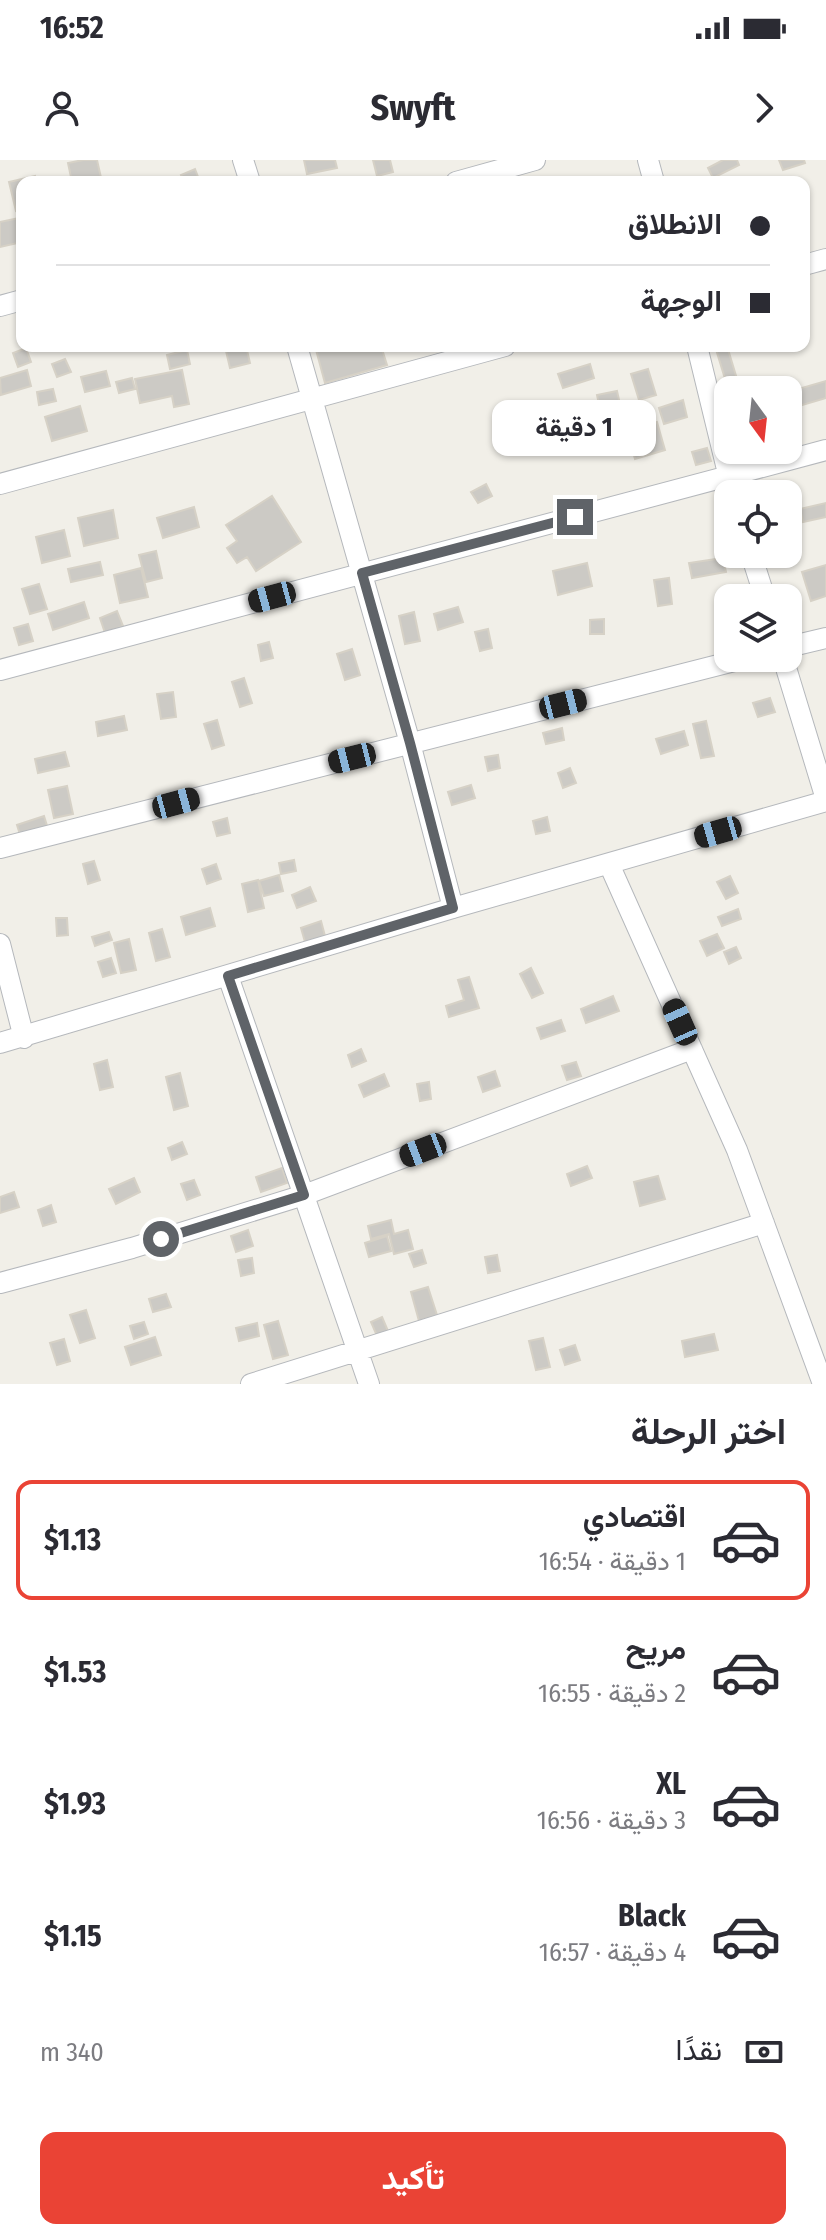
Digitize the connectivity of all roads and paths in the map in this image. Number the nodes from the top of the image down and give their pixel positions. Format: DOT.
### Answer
graph roads {
  1 [pos="535,160"];
  2 [pos="478,176"];
  3 [pos="299,352"];
  4 [pos="483,352"];
  5 [pos="698,352"];
  6 [pos="312,399"];
  7 [pos="826,450"];
  8 [pos="729,480"];
  9 [pos="744,480"];
  10 [pos="0,484"];
  11 [pos="714,489"];
  12 [pos="362,573"];
  13 [pos="826,638"];
  14 [pos="802,644"];
  15 [pos="714,666"];
  16 [pos="0,670"];
  17 [pos="787,672"];
  18 [pos="410,743"];
  19 [pos="826,800"];
  20 [pos="0,848"];
  21 [pos="609,864"];
  22 [pos="453,908"];
  23 [pos="0,944"];
  24 [pos="228,976"];
  25 [pos="24,1038"];
  26 [pos="0,1043"];
  27 [pos="692,1049"];
  28 [pos="304,1195"];
  29 [pos="764,1223"];
  30 [pos="0,1283"];
  31 [pos="357,1351"];
  32 [pos="251,1384"];
  33 [pos="369,1384"];
  34 [pos="823,1384"];
  1 -- 2 [label="street"];
  3 -- 6 [label="street"];
  4 -- 6 [label="street"];
  5 -- 8 [label="street"];
  6 -- 10 [label="street"];
  6 -- 12 [label="street"];
  7 -- 9 [label="street"];
  11 -- 12 [label="street"];
  12 -- 16 [label="street"];
  12 -- 18 [label="street"];
  13 -- 14 [label="street"];
  15 -- 18 [label="street"];
  17 -- 19 [label="street"];
  18 -- 20 [label="street"];
  18 -- 22 [label="street"];
  19 -- 21 [label="street"];
  21 -- 22 [label="street"];
  21 -- 27 [label="street"];
  22 -- 24 [label="street"];
  23 -- 25 [label="street"];
  24 -- 25 [label="street"];
  24 -- 28 [label="street"];
  25 -- 26 [label="street"];
  27 -- 28 [label="street"];
  27 -- 29 [label="street"];
  28 -- 30 [label="street"];
  28 -- 31 [label="street"];
  29 -- 31 [label="street"];
  29 -- 34 [label="street"];
  31 -- 32 [label="street"];
  31 -- 33 [label="street"];
}
